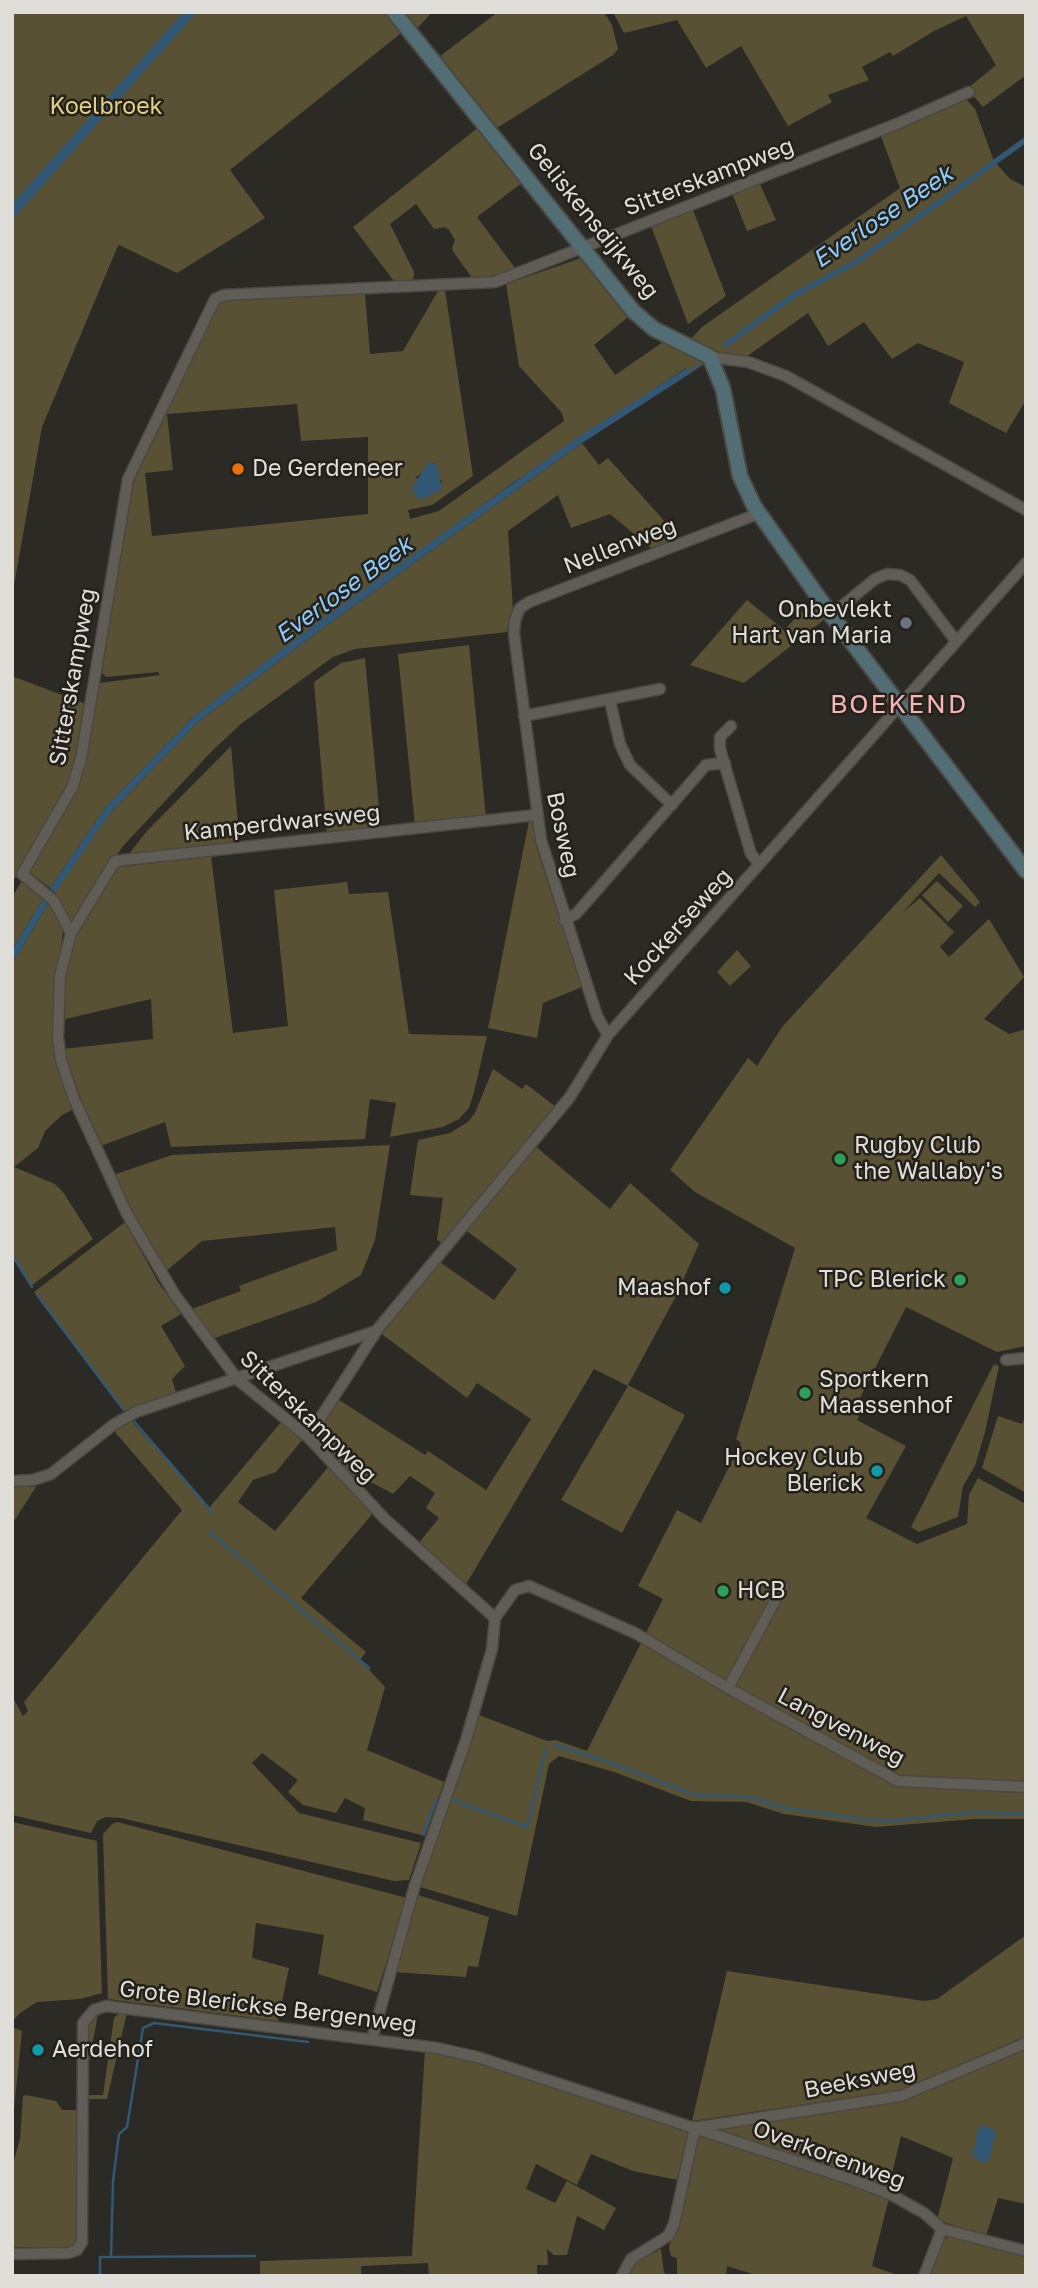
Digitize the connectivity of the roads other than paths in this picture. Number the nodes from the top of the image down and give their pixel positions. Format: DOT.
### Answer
graph roads {
  1 [pos="394,12"];
  2 [pos="969,92"];
  3 [pos="582,248"];
  4 [pos="710,357"];
  5 [pos="1026,510"];
  6 [pos="760,513"];
  7 [pos="1026,563"];
  8 [pos="831,615"];
  9 [pos="514,634"];
  10 [pos="956,641"];
  11 [pos="660,689"];
  12 [pos="610,701"];
  13 [pos="899,706"];
  14 [pos="524,716"];
  15 [pos="731,726"];
  16 [pos="725,763"];
  17 [pos="672,805"];
  18 [pos="536,815"];
  19 [pos="759,864"];
  20 [pos="1026,871"];
  21 [pos="564,920"];
  22 [pos="71,933"];
  23 [pos="608,1035"];
  24 [pos="377,1330"];
  25 [pos="1026,1358"];
  26 [pos="1006,1360"];
  27 [pos="238,1380"];
  28 [pos="308,1437"];
  29 [pos="12,1481"];
  30 [pos="783,1586"];
  31 [pos="495,1618"];
  32 [pos="728,1688"];
  33 [pos="1026,1787"];
  34 [pos="372,2039"];
  35 [pos="1026,2043"];
  36 [pos="695,2127"];
  37 [pos="942,2229"];
  38 [pos="1026,2251"];
  39 [pos="12,2254"];
  40 [pos="622,2276"];
  41 [pos="924,2276"];
  1 -- 3 [label="street, Geliskensdijkweg"];
  2 -- 3 [label="street, Sitterskampweg"];
  3 -- 4 [label="street, Geliskensdijkweg"];
  3 -- 22 [label="street, Sitterskampweg"];
  4 -- 5 [label="street, Geliskensdijkweg"];
  4 -- 6 [label="street"];
  6 -- 8 [label="street"];
  6 -- 9 [label="street, Nellenweg"];
  7 -- 10 [label="street, Kockerseweg"];
  8 -- 10 [label="street"];
  8 -- 13 [label="street"];
  9 -- 14 [label="street, Bosweg"];
  10 -- 13 [label="street, Kockerseweg"];
  11 -- 12 [label="street"];
  12 -- 14 [label="street"];
  12 -- 17 [label="street"];
  13 -- 19 [label="street, Kockerseweg"];
  13 -- 20 [label="street"];
  14 -- 18 [label="street, Bosweg"];
  15 -- 16 [label="street"];
  16 -- 17 [label="street"];
  16 -- 19 [label="street"];
  17 -- 21 [label="street"];
  18 -- 21 [label="street, Bosweg"];
  18 -- 22 [label="street, Kamperdwarsweg"];
  19 -- 23 [label="street, Kockerseweg"];
  21 -- 23 [label="street, Bosweg"];
  22 -- 27 [label="street, Sitterskampweg"];
  23 -- 24 [label="street, Kockerseweg"];
  24 -- 27 [label="street"];
  24 -- 28 [label="street, Kockerseweg"];
  25 -- 26 [label="street"];
  27 -- 28 [label="street, Sitterskampweg"];
  27 -- 29 [label="street"];
  28 -- 31 [label="street, Sitterskampweg"];
  30 -- 32 [label="street"];
  31 -- 32 [label="street, Langvenweg"];
  31 -- 34 [label="street"];
  32 -- 33 [label="street, Langvenweg"];
  34 -- 36 [label="street, Grote Blerickse Bergenweg"];
  34 -- 39 [label="street, Grote Blerickse Bergenweg"];
  35 -- 36 [label="street, Beeksweg"];
  36 -- 37 [label="street, Overkorenweg"];
  36 -- 40 [label="street"];
  37 -- 38 [label="street, Overkorenweg"];
  37 -- 41 [label="street"];
}
